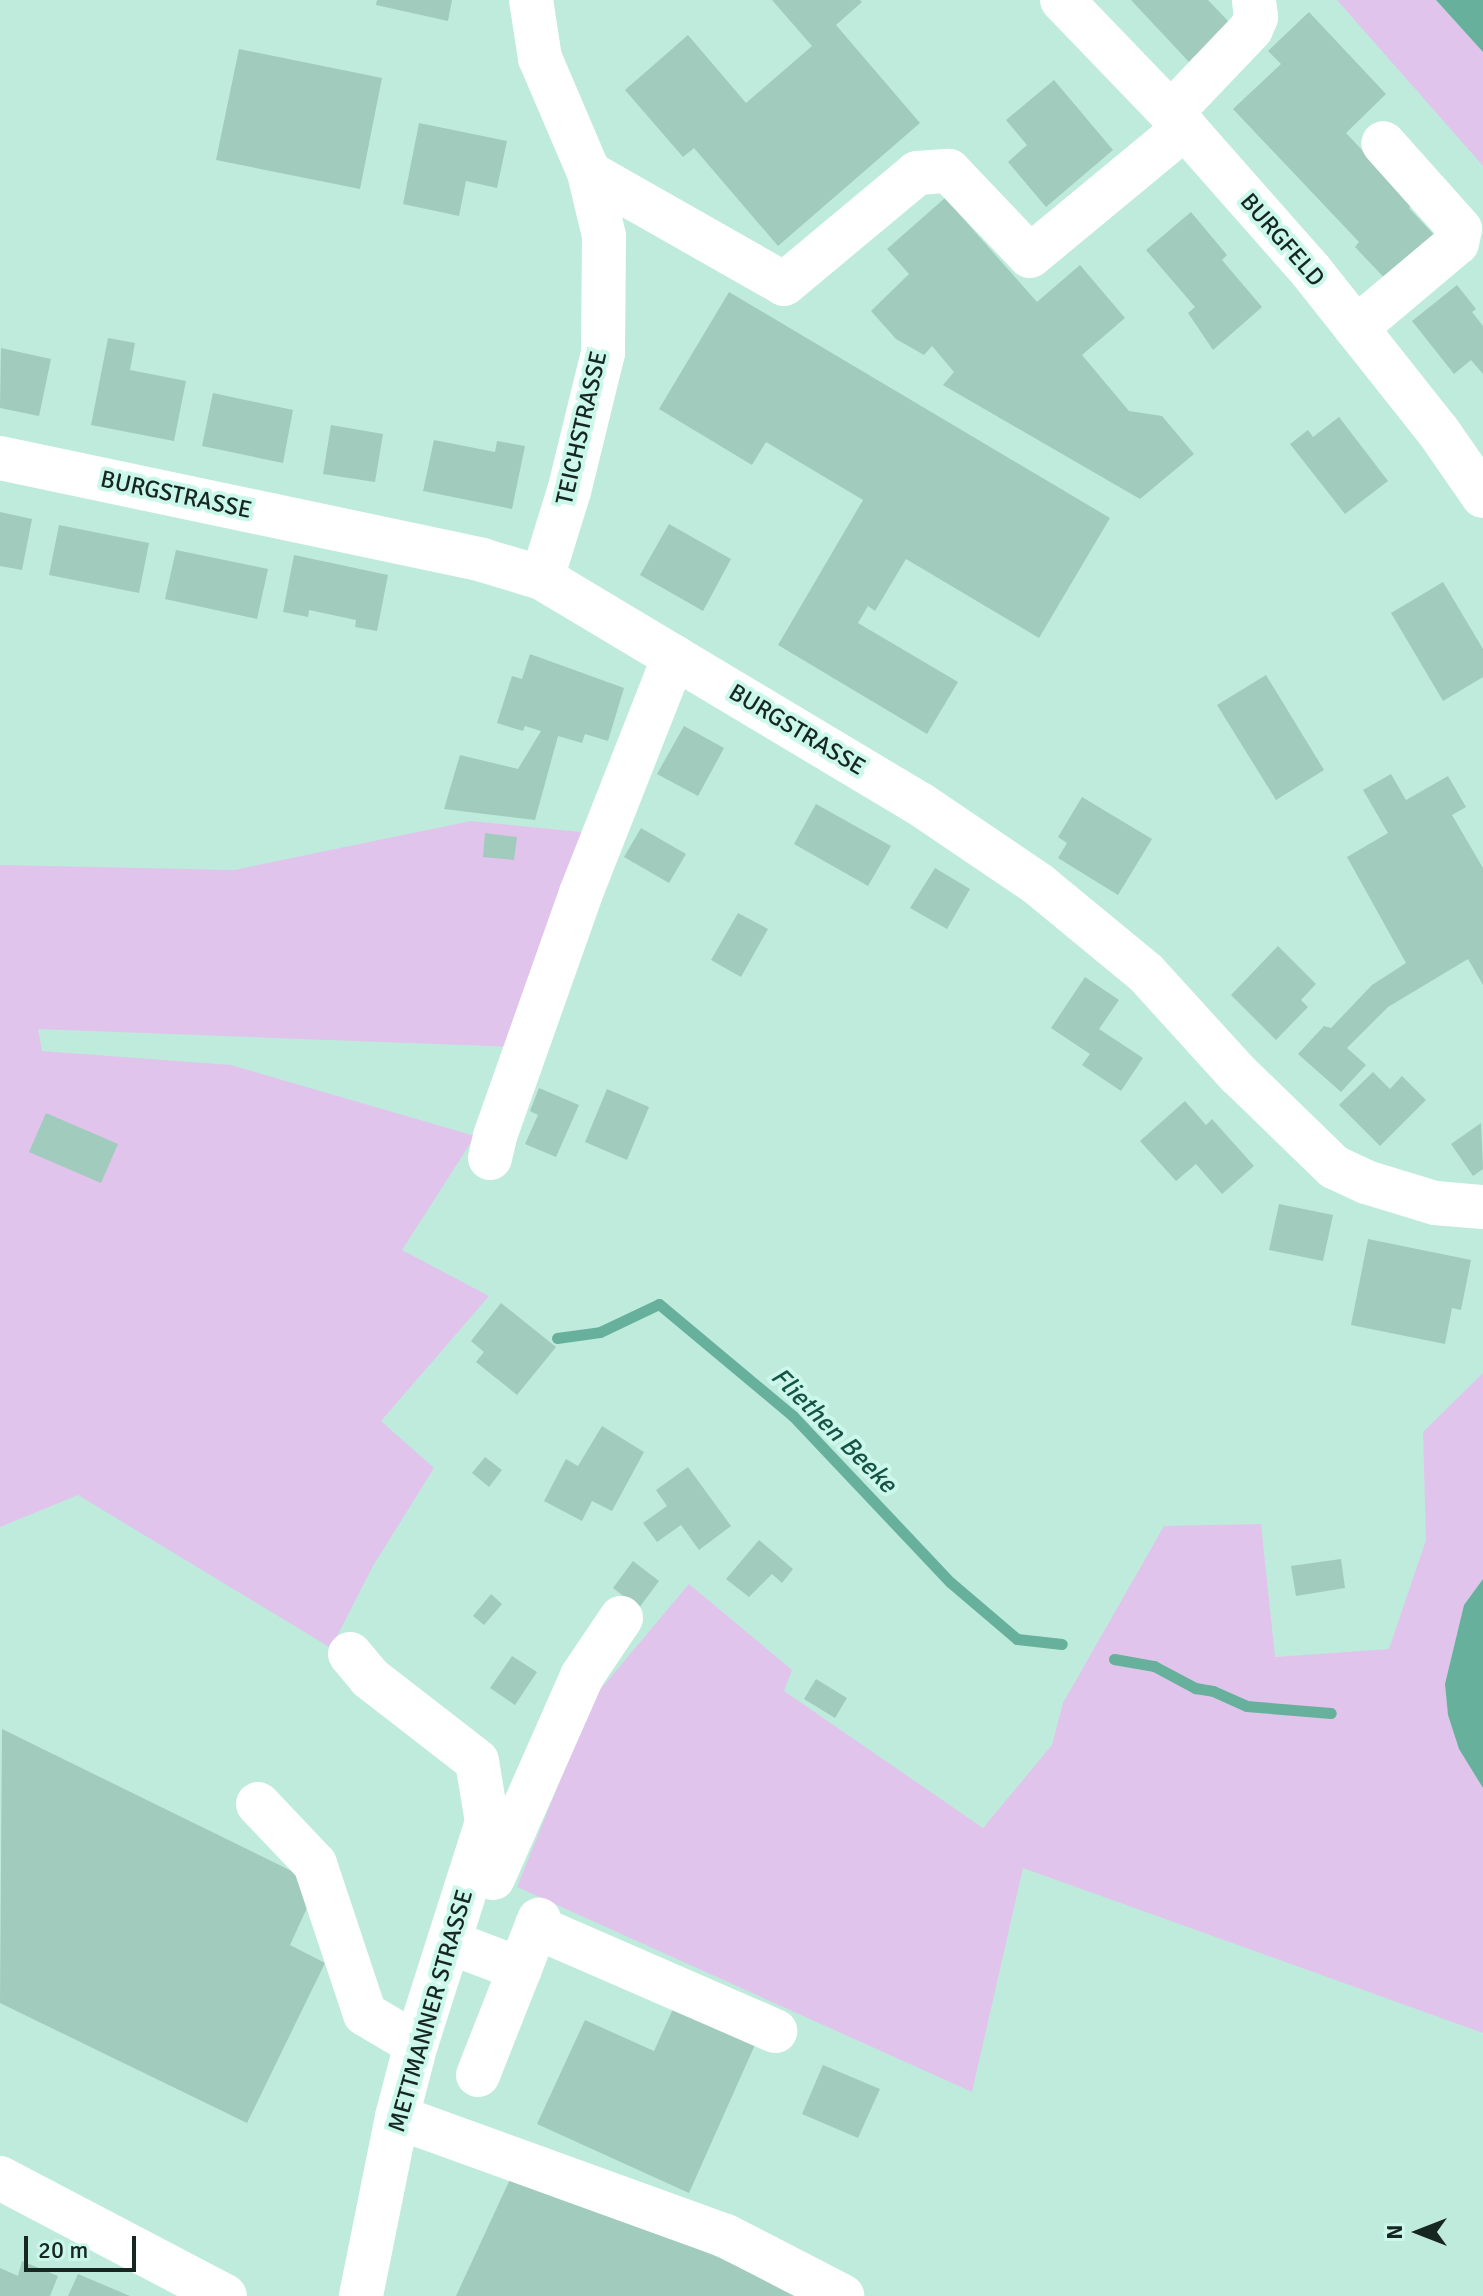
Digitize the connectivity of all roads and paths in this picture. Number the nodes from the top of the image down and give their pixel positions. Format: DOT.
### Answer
graph roads {
  1 [pos="531,0"];
  2 [pos="1062,0"];
  3 [pos="1254,0"];
  4 [pos="1178,121"];
  5 [pos="1383,143"];
  6 [pos="589,173"];
  7 [pos="1356,328"];
  8 [pos="0,458"];
  9 [pos="1483,496"];
  10 [pos="542,578"];
  11 [pos="674,657"];
  12 [pos="490,1158"];
  13 [pos="1483,1207"];
  14 [pos="621,1618"];
  15 [pos="350,1654"];
  16 [pos="258,1804"];
  17 [pos="456,1921"];
  18 [pos="520,1969"];
  19 [pos="775,2031"];
  20 [pos="416,2044"];
  21 [pos="478,2075"];
  22 [pos="397,2117"];
  23 [pos="0,2178"];
  24 [pos="225,2296"];
  25 [pos="361,2296"];
  26 [pos="842,2296"];
  1 -- 6 [label="street, TEICHSTRASSE"];
  2 -- 4 [label="street, BURGFELD"];
  3 -- 4 [label="street"];
  4 -- 6 [label="street"];
  4 -- 7 [label="street, BURGFELD"];
  5 -- 7 [label="street"];
  6 -- 10 [label="street, TEICHSTRASSE"];
  7 -- 9 [label="street, BURGFELD"];
  8 -- 10 [label="street, BURGSTRASSE"];
  10 -- 11 [label="street, BURGSTRASSE"];
  11 -- 12 [label="street"];
  11 -- 13 [label="street, BURGSTRASSE"];
  14 -- 17 [label="street"];
  15 -- 17 [label="street, METTMANNER STRASSE"];
  16 -- 20 [label="street"];
  17 -- 18 [label="street"];
  17 -- 20 [label="street, METTMANNER STRASSE"];
  18 -- 19 [label="street"];
  18 -- 21 [label="street"];
  20 -- 22 [label="street, METTMANNER STRASSE"];
  22 -- 25 [label="street, METTMANNER STRASSE"];
  22 -- 26 [label="street"];
  23 -- 24 [label="street"];
}
